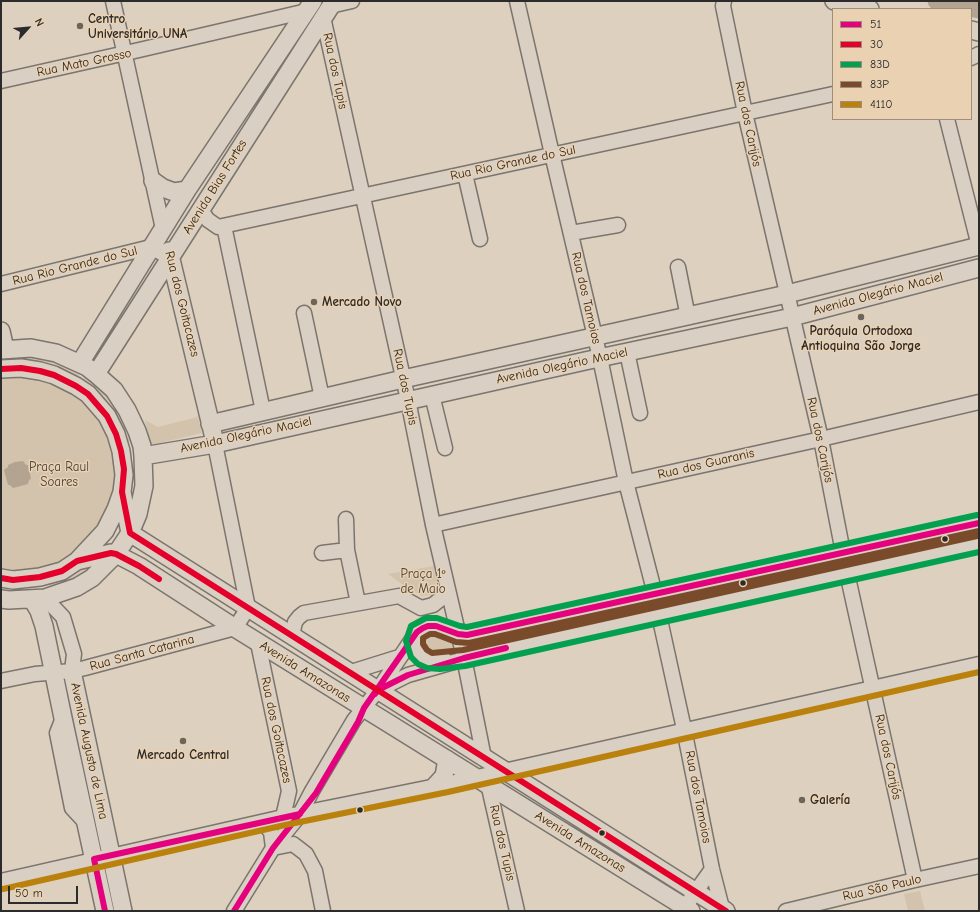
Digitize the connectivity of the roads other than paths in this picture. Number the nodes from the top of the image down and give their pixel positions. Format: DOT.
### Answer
graph roads {
  1 [pos="113,1"];
  2 [pos="352,1"];
  3 [pos="517,1"];
  4 [pos="724,1"];
  5 [pos="834,1"];
  6 [pos="310,6"];
  7 [pos="329,8"];
  8 [pos="866,8"];
  9 [pos="124,54"];
  10 [pos="1,81"];
  11 [pos="832,94"];
  12 [pos="745,113"];
  13 [pos="947,120"];
  14 [pos="552,154"];
  15 [pos="465,174"];
  16 [pos="153,181"];
  17 [pos="187,190"];
  18 [pos="363,196"];
  19 [pos="200,209"];
  20 [pos="618,225"];
  21 [pos="224,226"];
  22 [pos="164,229"];
  23 [pos="571,233"];
  24 [pos="480,239"];
  25 [pos="979,246"];
  26 [pos="151,248"];
  27 [pos="170,258"];
  28 [pos="678,267"];
  29 [pos="979,268"];
  30 [pos="1,284"];
  31 [pos="787,294"];
  32 [pos="304,313"];
  33 [pos="688,317"];
  34 [pos="792,317"];
  35 [pos="1,331"];
  36 [pos="595,338"];
  37 [pos="3,349"];
  38 [pos="627,352"];
  39 [pos="600,358"];
  40 [pos="80,363"];
  41 [pos="1,369"];
  42 [pos="96,374"];
  43 [pos="403,379"];
  44 [pos="432,395"];
  45 [pos="322,398"];
  46 [pos="408,400"];
  47 [pos="979,402"];
  48 [pos="263,411"];
  49 [pos="640,413"];
  50 [pos="210,424"];
  51 [pos="821,439"];
  52 [pos="215,444"];
  53 [pos="444,448"];
  54 [pos="143,456"];
  55 [pos="626,482"];
  56 [pos="122,492"];
  57 [pos="346,519"];
  58 [pos="979,523"];
  59 [pos="433,524"];
  60 [pos="130,533"];
  61 [pos="979,544"];
  62 [pos="347,550"];
  63 [pos="322,553"];
  64 [pos="844,553"];
  65 [pos="116,554"];
  66 [pos="77,561"];
  67 [pos="847,574"];
  68 [pos="1,578"];
  69 [pos="448,593"];
  70 [pos="655,594"];
  71 [pos="1,598"];
  72 [pos="38,599"];
  73 [pos="358,603"];
  74 [pos="248,608"];
  75 [pos="660,615"];
  76 [pos="235,628"];
  77 [pos="417,632"];
  78 [pos="458,634"];
  79 [pos="292,636"];
  80 [pos="258,642"];
  81 [pos="399,657"];
  82 [pos="464,658"];
  83 [pos="979,664"];
  84 [pos="72,670"];
  85 [pos="53,672"];
  86 [pos="351,672"];
  87 [pos="1,681"];
  88 [pos="873,687"];
  89 [pos="378,690"];
  90 [pos="364,708"];
  91 [pos="684,729"];
  92 [pos="484,758"];
  93 [pos="447,759"];
  94 [pos="503,770"];
  95 [pos="483,779"];
  96 [pos="435,786"];
  97 [pos="300,814"];
  98 [pos="283,817"];
  99 [pos="262,823"];
  100 [pos="273,848"];
  101 [pos="111,855"];
  102 [pos="94,859"];
  103 [pos="979,866"];
  104 [pos="712,869"];
  105 [pos="915,880"];
  106 [pos="1,881"];
  107 [pos="696,892"];
  108 [pos="686,910"];
  109 [pos="724,910"];
  110 [pos="105,911"];
  111 [pos="123,911"];
  112 [pos="234,911"];
  113 [pos="323,911"];
  114 [pos="517,911"];
  115 [pos="786,911"];
  1 -- 9 [label="street, Rua dos Goitacazes"];
  2 -- 7 [label="street"];
  3 -- 14 [label="street, Rua dos Tamoios"];
  4 -- 12 [label="street, Rua dos Carijós"];
  5 -- 8 [label="main road"];
  6 -- 9 [label="street, Rua Mato Grosso"];
  6 -- 17 [label="main road, Avenida Bias Fortes"];
  7 -- 18 [label="street, Rua dos Tupis"];
  7 -- 19 [label="main road, Avenida Bias Fortes"];
  9 -- 10 [label="street, Rua Mato Grosso"];
  9 -- 16 [label="street, Rua dos Goitacazes"];
  11 -- 12 [label="street, Rua Rio Grande do Sul"];
  12 -- 14 [label="street, Rua Rio Grande do Sul"];
  12 -- 31 [label="street, Rua dos Carijós"];
  13 -- 25 [label="street"];
  14 -- 15 [label="street, Rua Rio Grande do Sul"];
  14 -- 23 [label="street, Rua dos Tamoios"];
  15 -- 18 [label="street, Rua Rio Grande do Sul"];
  15 -- 24 [label="street"];
  16 -- 17 [label="main road"];
  16 -- 22 [label="street, Rua dos Goitacazes"];
  17 -- 22 [label="main road, Avenida Bias Fortes"];
  18 -- 21 [label="street, Rua Rio Grande do Sul"];
  18 -- 43 [label="street, Rua dos Tupis"];
  19 -- 21 [label="street"];
  19 -- 27 [label="main road, Avenida Bias Fortes"];
  20 -- 23 [label="street"];
  21 -- 48 [label="street"];
  22 -- 26 [label="main road, Avenida Bias Fortes"];
  22 -- 27 [label="main road, Rua dos Goitacazes"];
  23 -- 36 [label="street, Rua dos Tamoios"];
  25 -- 31 [label="main road, Avenida Olegário Maciel"];
  26 -- 27 [label="street, Rua Rio Grande do Sul"];
  26 -- 30 [label="street, Rua Rio Grande do Sul"];
  26 -- 40 [label="main road, Avenida Bias Fortes"];
  27 -- 42 [label="main road, Avenida Bias Fortes"];
  27 -- 50 [label="main road, Rua dos Goitacazes"];
  28 -- 33 [label="street"];
  29 -- 34 [label="main road, Avenida Olegário Maciel"];
  31 -- 33 [label="main road, Avenida Olegário Maciel"];
  31 -- 34 [label="street, Rua dos Carijós"];
  32 -- 45 [label="street"];
  33 -- 36 [label="main road, Avenida Olegário Maciel"];
  34 -- 38 [label="main road, Avenida Olegário Maciel"];
  34 -- 51 [label="street, Rua dos Carijós"];
  35 -- 37 [label="main road"];
  36 -- 39 [label="street, Rua dos Tamoios"];
  36 -- 43 [label="main road, Avenida Olegário Maciel"];
  37 -- 40 [label="main road"];
  38 -- 39 [label="main road, Avenida Olegário Maciel"];
  38 -- 49 [label="street"];
  39 -- 44 [label="main road, Avenida Olegário Maciel"];
  39 -- 55 [label="street, Rua dos Tamoios"];
  40 -- 42 [label="main road"];
  41 -- 56 [label="main road"];
  42 -- 54 [label="main road"];
  43 -- 45 [label="main road, Avenida Olegário Maciel"];
  43 -- 46 [label="street, Rua dos Tupis"];
  44 -- 46 [label="main road, Avenida Olegário Maciel"];
  44 -- 53 [label="street"];
  45 -- 48 [label="main road, Avenida Olegário Maciel"];
  46 -- 52 [label="main road, Avenida Olegário Maciel"];
  46 -- 59 [label="street, Rua dos Tupis"];
  47 -- 51 [label="street, Rua dos Guaranis"];
  48 -- 50 [label="main road, Avenida Olegário Maciel"];
  50 -- 52 [label="main road, Rua dos Goitacazes"];
  51 -- 55 [label="street, Rua dos Guaranis"];
  51 -- 64 [label="street, Rua dos Carijós"];
  52 -- 54 [label="main road, Avenida Olegário Maciel"];
  52 -- 74 [label="street, Rua dos Goitacazes"];
  54 -- 60 [label="main road"];
  55 -- 59 [label="street, Rua dos Guaranis"];
  55 -- 70 [label="street, Rua dos Tamoios"];
  56 -- 60 [label="main road"];
  56 -- 66 [label="main road"];
  57 -- 62 [label="street"];
  58 -- 64 [label="street"];
  59 -- 69 [label="street, Rua dos Tupis"];
  60 -- 65 [label="main road"];
  60 -- 74 [label="main road, Avenida Amazonas"];
  61 -- 67 [label="street"];
  62 -- 63 [label="street"];
  62 -- 73 [label="street"];
  64 -- 67 [label="street, Rua dos Carijós"];
  64 -- 70 [label="street"];
  65 -- 66 [label="main road"];
  65 -- 72 [label="main road"];
  65 -- 76 [label="main road, Avenida Amazonas"];
  66 -- 68 [label="main road"];
  67 -- 75 [label="street"];
  67 -- 88 [label="street, Rua dos Carijós"];
  69 -- 73 [label="street"];
  69 -- 78 [label="street, Rua dos Tupis"];
  70 -- 78 [label="street"];
  71 -- 72 [label="main road"];
  72 -- 84 [label="street, Avenida Augusto de Lima"];
  72 -- 85 [label="main road, Avenida Augusto de Lima"];
  73 -- 79 [label="street"];
  74 -- 76 [label="street"];
  74 -- 79 [label="main road, Avenida Amazonas"];
  75 -- 82 [label="street"];
  75 -- 91 [label="street, Rua dos Tamoios"];
  76 -- 80 [label="main road, Avenida Amazonas"];
  76 -- 84 [label="street, Rua Santa Catarina"];
  77 -- 78 [label="street"];
  77 -- 81 [label="street"];
  77 -- 82 [label="street"];
  78 -- 82 [label="street, Rua dos Tupis"];
  79 -- 86 [label="main road, Avenida Amazonas"];
  80 -- 90 [label="main road, Avenida Amazonas"];
  80 -- 98 [label="street, Rua dos Goitacazes"];
  81 -- 86 [label="street"];
  81 -- 89 [label="street"];
  82 -- 89 [label="street"];
  82 -- 92 [label="street, Rua dos Tupis"];
  83 -- 88 [label="street"];
  84 -- 85 [label="street, Rua Santa Catarina"];
  84 -- 101 [label="main road, Avenida Augusto de Lima"];
  85 -- 87 [label="street, Rua Santa Catarina"];
  85 -- 102 [label="main road, Avenida Augusto de Lima"];
  86 -- 89 [label="main road, Avenida Amazonas"];
  88 -- 91 [label="street"];
  88 -- 105 [label="street, Rua dos Carijós"];
  89 -- 90 [label="street"];
  89 -- 92 [label="main road, Avenida Amazonas"];
  90 -- 93 [label="main road, Avenida Amazonas"];
  90 -- 97 [label="street"];
  91 -- 94 [label="street"];
  91 -- 104 [label="street, Rua dos Tamoios"];
  92 -- 94 [label="main road, Avenida Amazonas"];
  93 -- 95 [label="main road, Avenida Amazonas"];
  93 -- 96 [label="main road"];
  94 -- 95 [label="street"];
  94 -- 107 [label="main road, Avenida Amazonas"];
  95 -- 96 [label="street"];
  95 -- 108 [label="main road, Avenida Amazonas"];
  95 -- 114 [label="street, Rua dos Tupis"];
  96 -- 97 [label="street"];
  97 -- 98 [label="street"];
  97 -- 100 [label="street"];
  98 -- 99 [label="street"];
  99 -- 100 [label="street"];
  99 -- 101 [label="street"];
  100 -- 112 [label="street"];
  100 -- 113 [label="street"];
  101 -- 102 [label="street"];
  101 -- 111 [label="main road, Avenida Augusto de Lima"];
  102 -- 106 [label="street"];
  102 -- 110 [label="main road, Avenida Augusto de Lima"];
  103 -- 105 [label="street, Rua São Paulo"];
  104 -- 107 [label="street"];
  104 -- 109 [label="street, Rua dos Tamoios"];
  105 -- 115 [label="street, Rua São Paulo"];
  107 -- 108 [label="street"];
  107 -- 109 [label="main road, Avenida Amazonas"];
}
